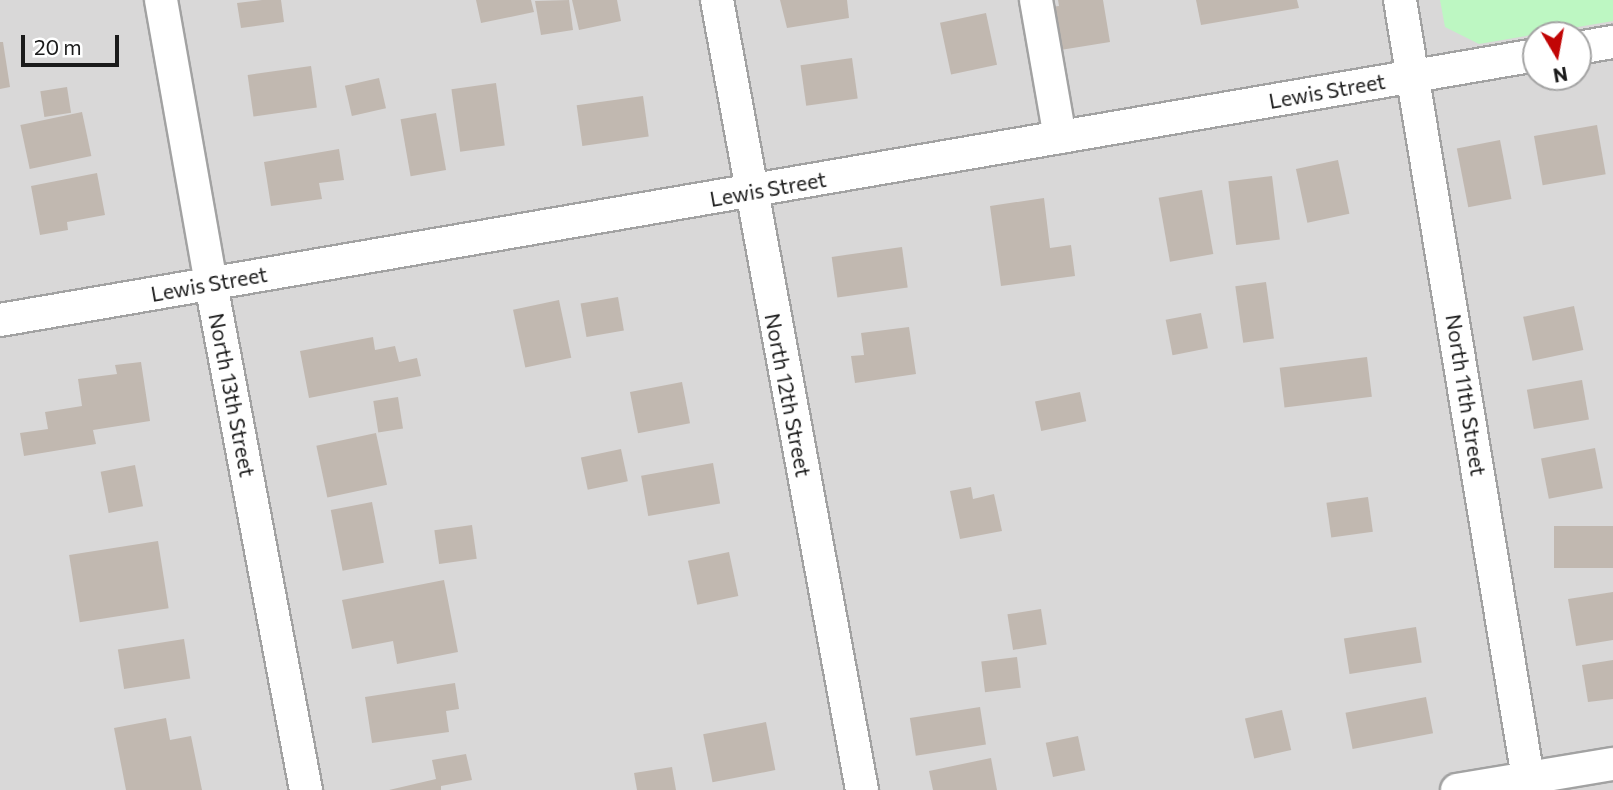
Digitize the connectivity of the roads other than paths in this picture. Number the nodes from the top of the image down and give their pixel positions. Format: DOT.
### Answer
graph roads {
  1 [pos="161,0"];
  2 [pos="717,0"];
  3 [pos="1036,0"];
  4 [pos="1400,0"];
  5 [pos="1613,41"];
  6 [pos="1592,45"];
  7 [pos="1522,57"];
  8 [pos="1414,76"];
  9 [pos="1060,137"];
  10 [pos="750,192"];
  11 [pos="211,284"];
  12 [pos="0,320"];
  13 [pos="1613,764"];
  14 [pos="1529,784"];
  15 [pos="306,790"];
  16 [pos="862,790"];
  17 [pos="1457,790"];
  1 -- 11 [label="street, North 13th Street"];
  2 -- 10 [label="street, North 12th Street"];
  3 -- 9 [label="street"];
  4 -- 8 [label="street, North 11th Street"];
  5 -- 6 [label="street"];
  7 -- 8 [label="street, Lewis Street"];
  8 -- 9 [label="street, Lewis Street"];
  8 -- 14 [label="street, North 11th Street"];
  9 -- 10 [label="street, Lewis Street"];
  10 -- 11 [label="street, Lewis Street"];
  10 -- 16 [label="street, North 12th Street"];
  11 -- 12 [label="street, Lewis Street"];
  11 -- 15 [label="street, North 13th Street"];
  13 -- 14 [label="street"];
  14 -- 17 [label="street"];
}
